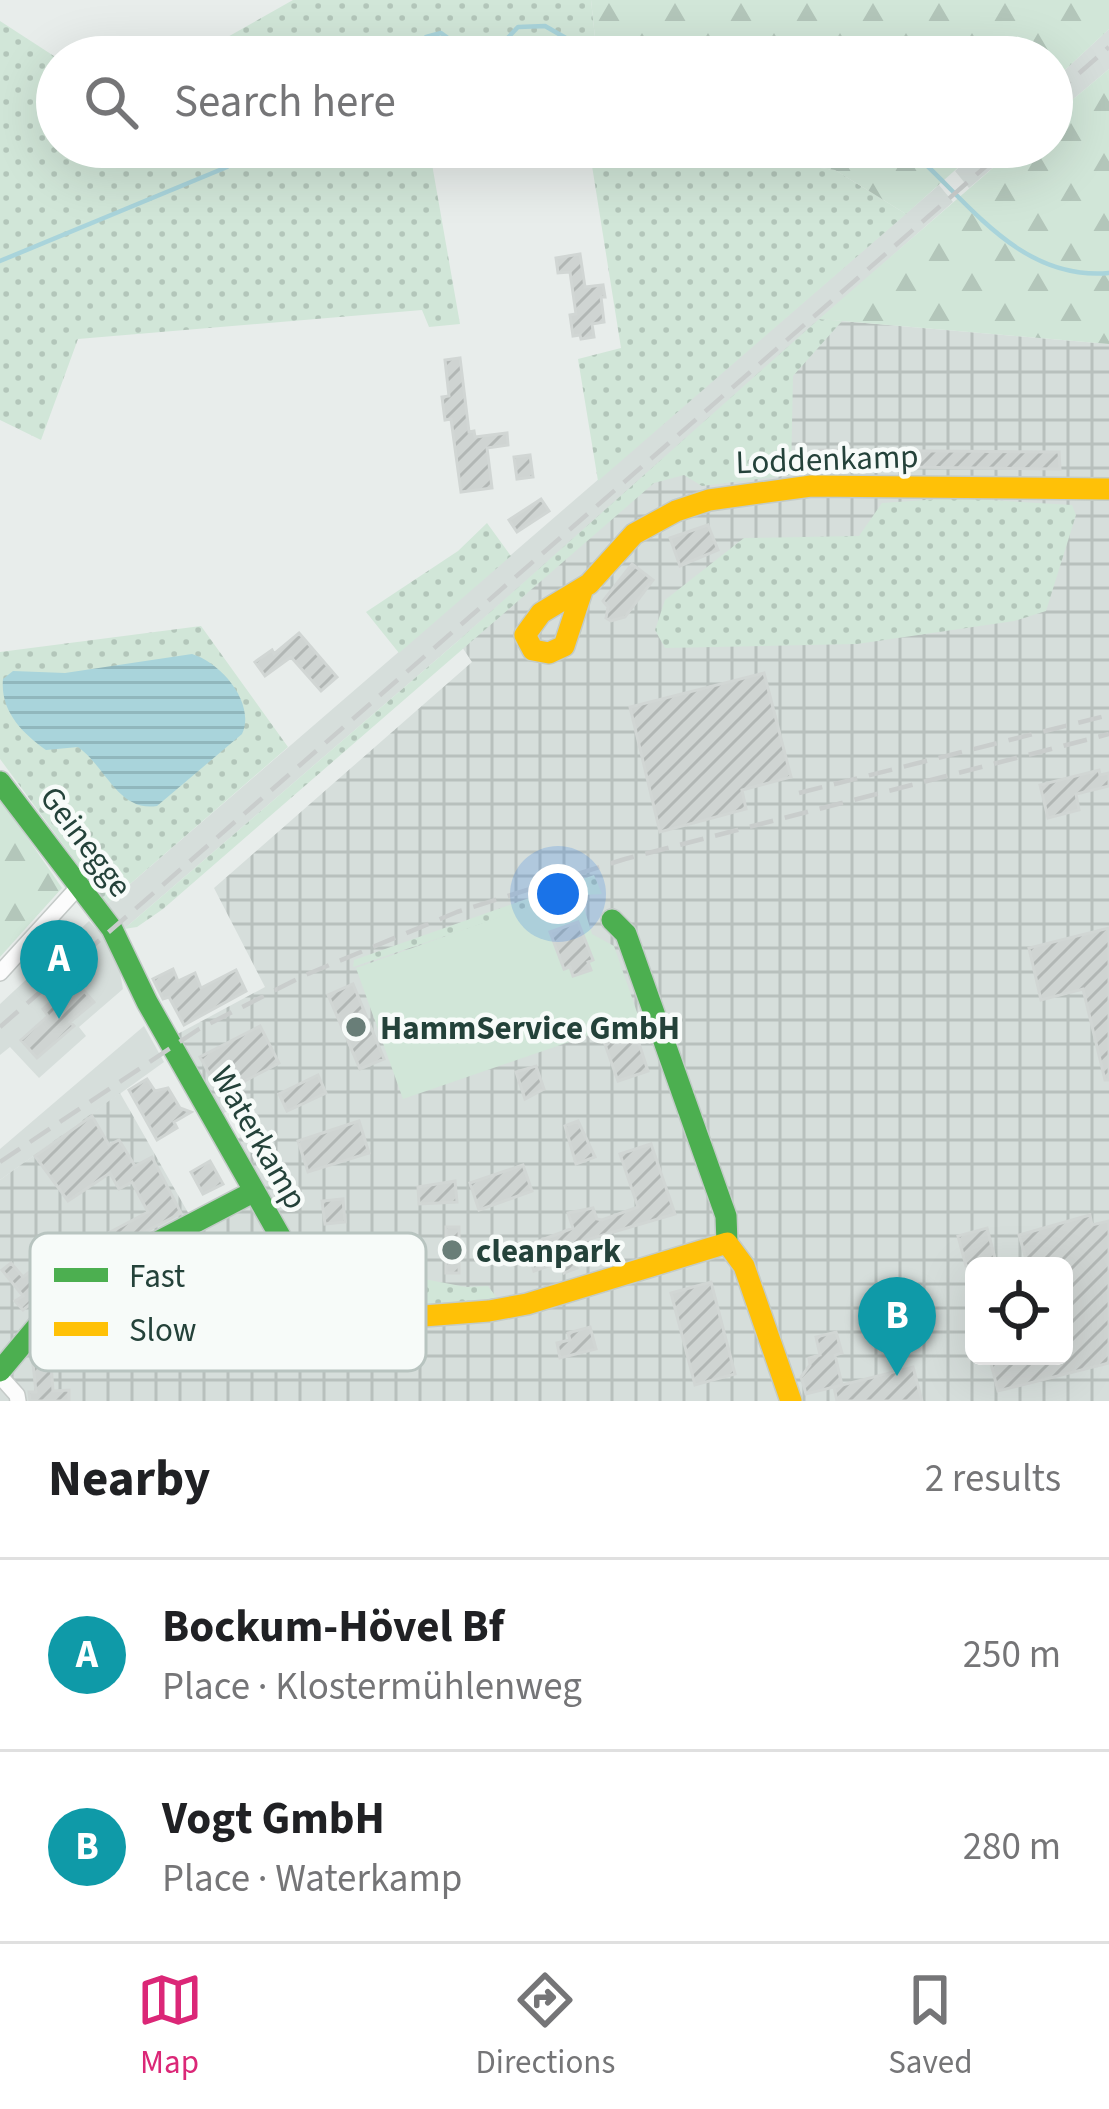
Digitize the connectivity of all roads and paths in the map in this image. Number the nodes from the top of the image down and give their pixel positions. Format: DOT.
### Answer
graph roads {
  1 [pos="1109,489"];
  2 [pos="582,591"];
  3 [pos="0,782"];
  4 [pos="80,885"];
  5 [pos="612,920"];
  6 [pos="119,941"];
  7 [pos="0,973"];
  8 [pos="253,1192"];
  9 [pos="175,1233"];
  10 [pos="277,1233"];
  11 [pos="727,1243"];
  12 [pos="426,1314"];
  13 [pos="30,1336"];
  14 [pos="0,1373"];
  15 [pos="18,1401"];
  16 [pos="791,1401"];
  1 -- 2 [label="street, Loddenkamp"];
  3 -- 4 [label="street, Geinegge"];
  4 -- 6 [label="street, Geinegge"];
  4 -- 7 [label="street"];
  5 -- 11 [label="street"];
  6 -- 8 [label="street, Waterkamp"];
  8 -- 9 [label="street"];
  8 -- 10 [label="street, Waterkamp"];
  11 -- 12 [label="street, Waterkamp"];
  11 -- 16 [label="street"];
  13 -- 14 [label="street"];
  14 -- 15 [label="street"];
}
